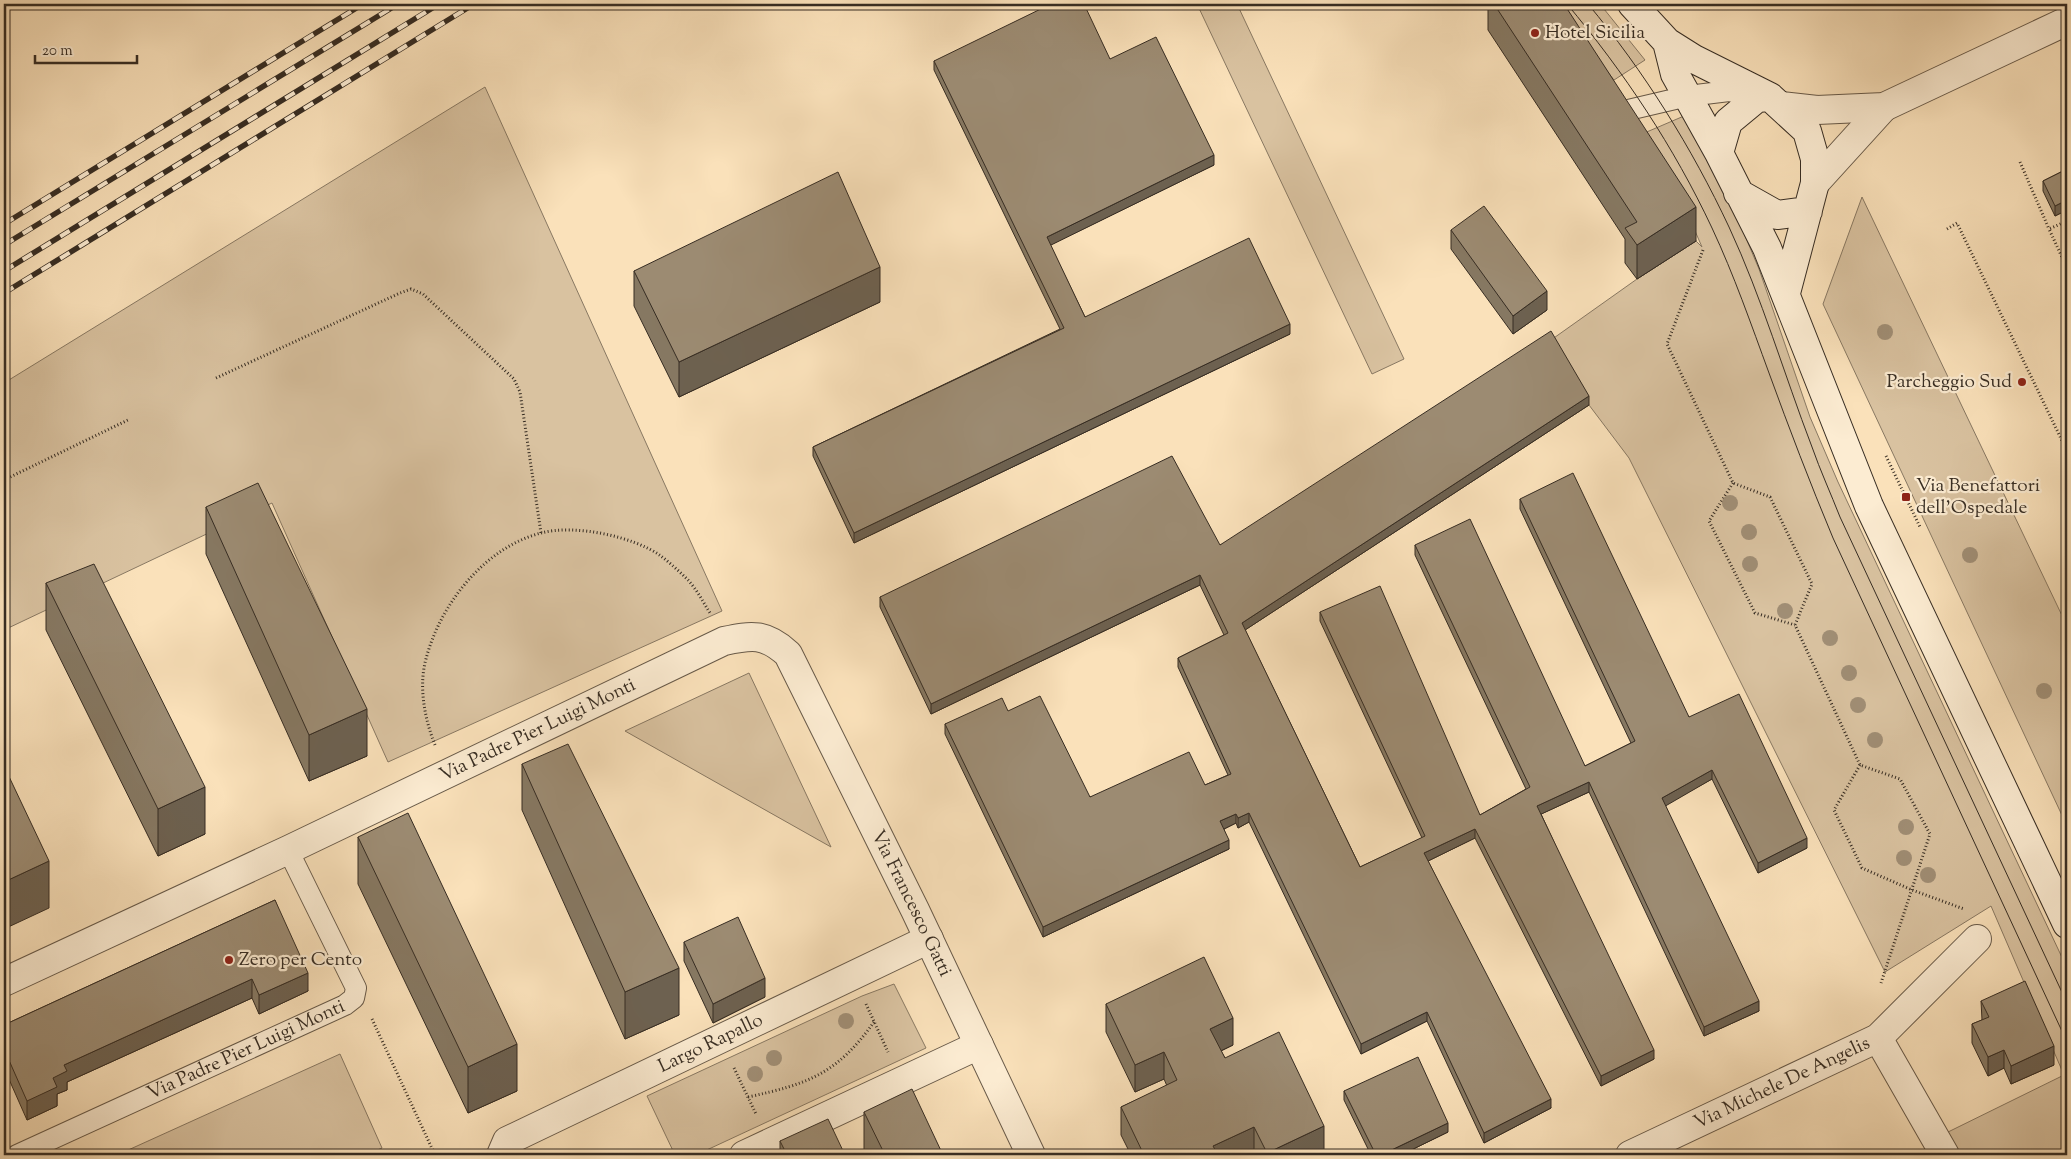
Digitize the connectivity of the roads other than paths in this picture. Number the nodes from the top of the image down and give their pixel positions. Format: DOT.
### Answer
graph roads {
  1 [pos="1632,4"];
  2 [pos="2067,21"];
  3 [pos="1667,42"];
  4 [pos="1688,96"];
  5 [pos="1769,100"];
  6 [pos="1884,107"];
  7 [pos="1616,115"];
  8 [pos="1719,153"];
  9 [pos="1815,183"];
  10 [pos="1738,193"];
  11 [pos="1808,212"];
  12 [pos="1786,293"];
  13 [pos="788,654"];
  14 [pos="288,850"];
  15 [pos="2067,924"];
  16 [pos="1977,938"];
  17 [pos="929,939"];
  18 [pos="4,982"];
  19 [pos="1878,1038"];
  20 [pos="979,1045"];
  21 [pos="1647,1152"];
  22 [pos="17,1155"];
  23 [pos="501,1155"];
  24 [pos="744,1155"];
  25 [pos="1031,1155"];
  26 [pos="1945,1155"];
  1 -- 3 [label="street"];
  2 -- 6 [label="street"];
  3 -- 4 [label="street"];
  3 -- 5 [label="street"];
  4 -- 5 [label="lane"];
  4 -- 7 [label="lane"];
  4 -- 8 [label="street"];
  5 -- 6 [label="street"];
  5 -- 8 [label="street"];
  5 -- 9 [label="street"];
  6 -- 9 [label="street"];
  8 -- 10 [label="street"];
  9 -- 11 [label="street"];
  10 -- 11 [label="street"];
  10 -- 12 [label="street"];
  11 -- 12 [label="street"];
  12 -- 15 [label="street"];
  13 -- 14 [label="street, Via Padre Pier Luigi Monti"];
  13 -- 17 [label="street, Via Francesco Gatti"];
  14 -- 18 [label="street, Via Padre Pier Luigi Monti"];
  14 -- 22 [label="lane, Via Padre Pier Luigi Monti"];
  16 -- 19 [label="street, Via Michele De Angelis"];
  17 -- 20 [label="street, Via Francesco Gatti"];
  17 -- 23 [label="street, Largo Rapallo"];
  19 -- 21 [label="street, Via Michele De Angelis"];
  19 -- 26 [label="street, Via Michele De Angelis"];
  20 -- 24 [label="street"];
  20 -- 25 [label="street, Via Francesco Gatti"];
}
